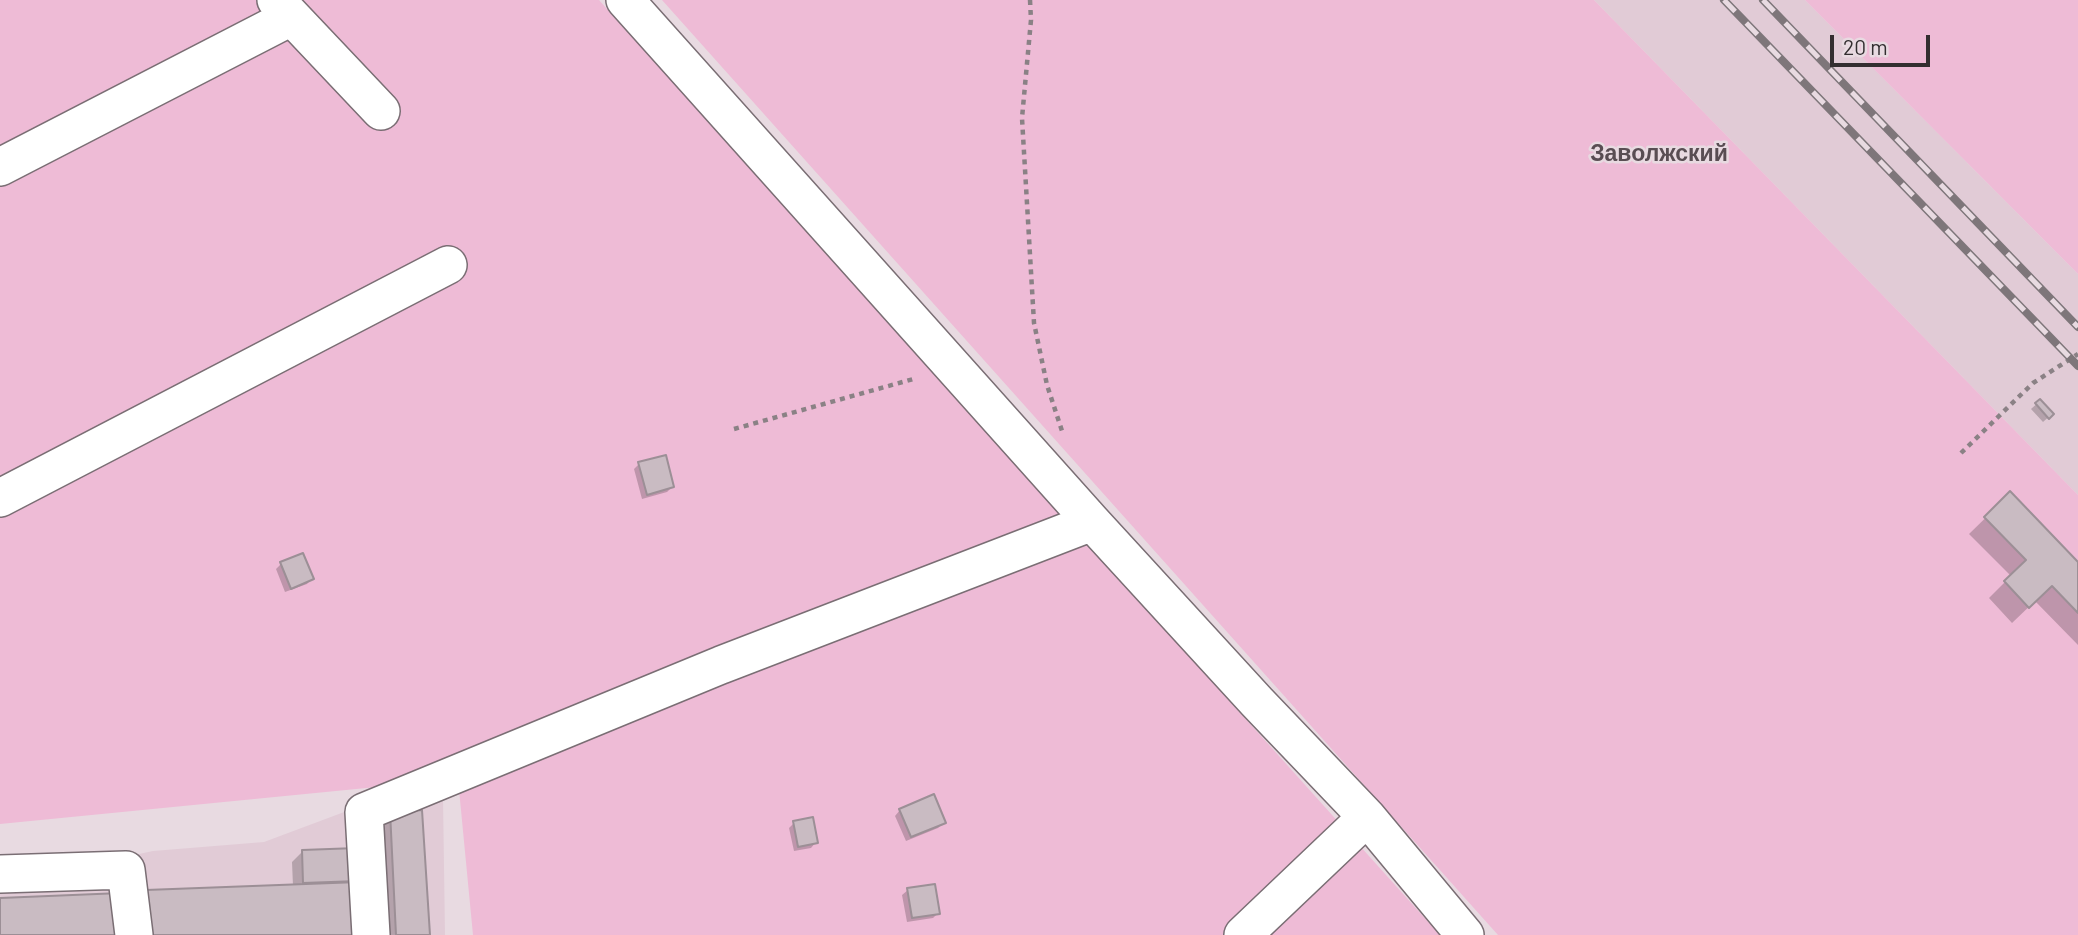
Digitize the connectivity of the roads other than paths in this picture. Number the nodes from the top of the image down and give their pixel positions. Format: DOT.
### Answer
graph roads {
  1 [pos="625,0"];
  2 [pos="284,8"];
  3 [pos="381,111"];
  4 [pos="0,167"];
  5 [pos="448,265"];
  6 [pos="0,498"];
  7 [pos="1092,522"];
  8 [pos="1367,817"];
  9 [pos="0,874"];
  10 [pos="134,935"];
  11 [pos="371,935"];
  12 [pos="1243,935"];
  13 [pos="1465,935"];
  1 -- 7 [label="lane"];
  2 -- 3 [label="lane"];
  2 -- 4 [label="lane"];
  5 -- 6 [label="lane"];
  7 -- 8 [label="lane"];
  7 -- 11 [label="lane"];
  8 -- 12 [label="lane"];
  8 -- 13 [label="lane"];
  9 -- 10 [label="lane"];
}
